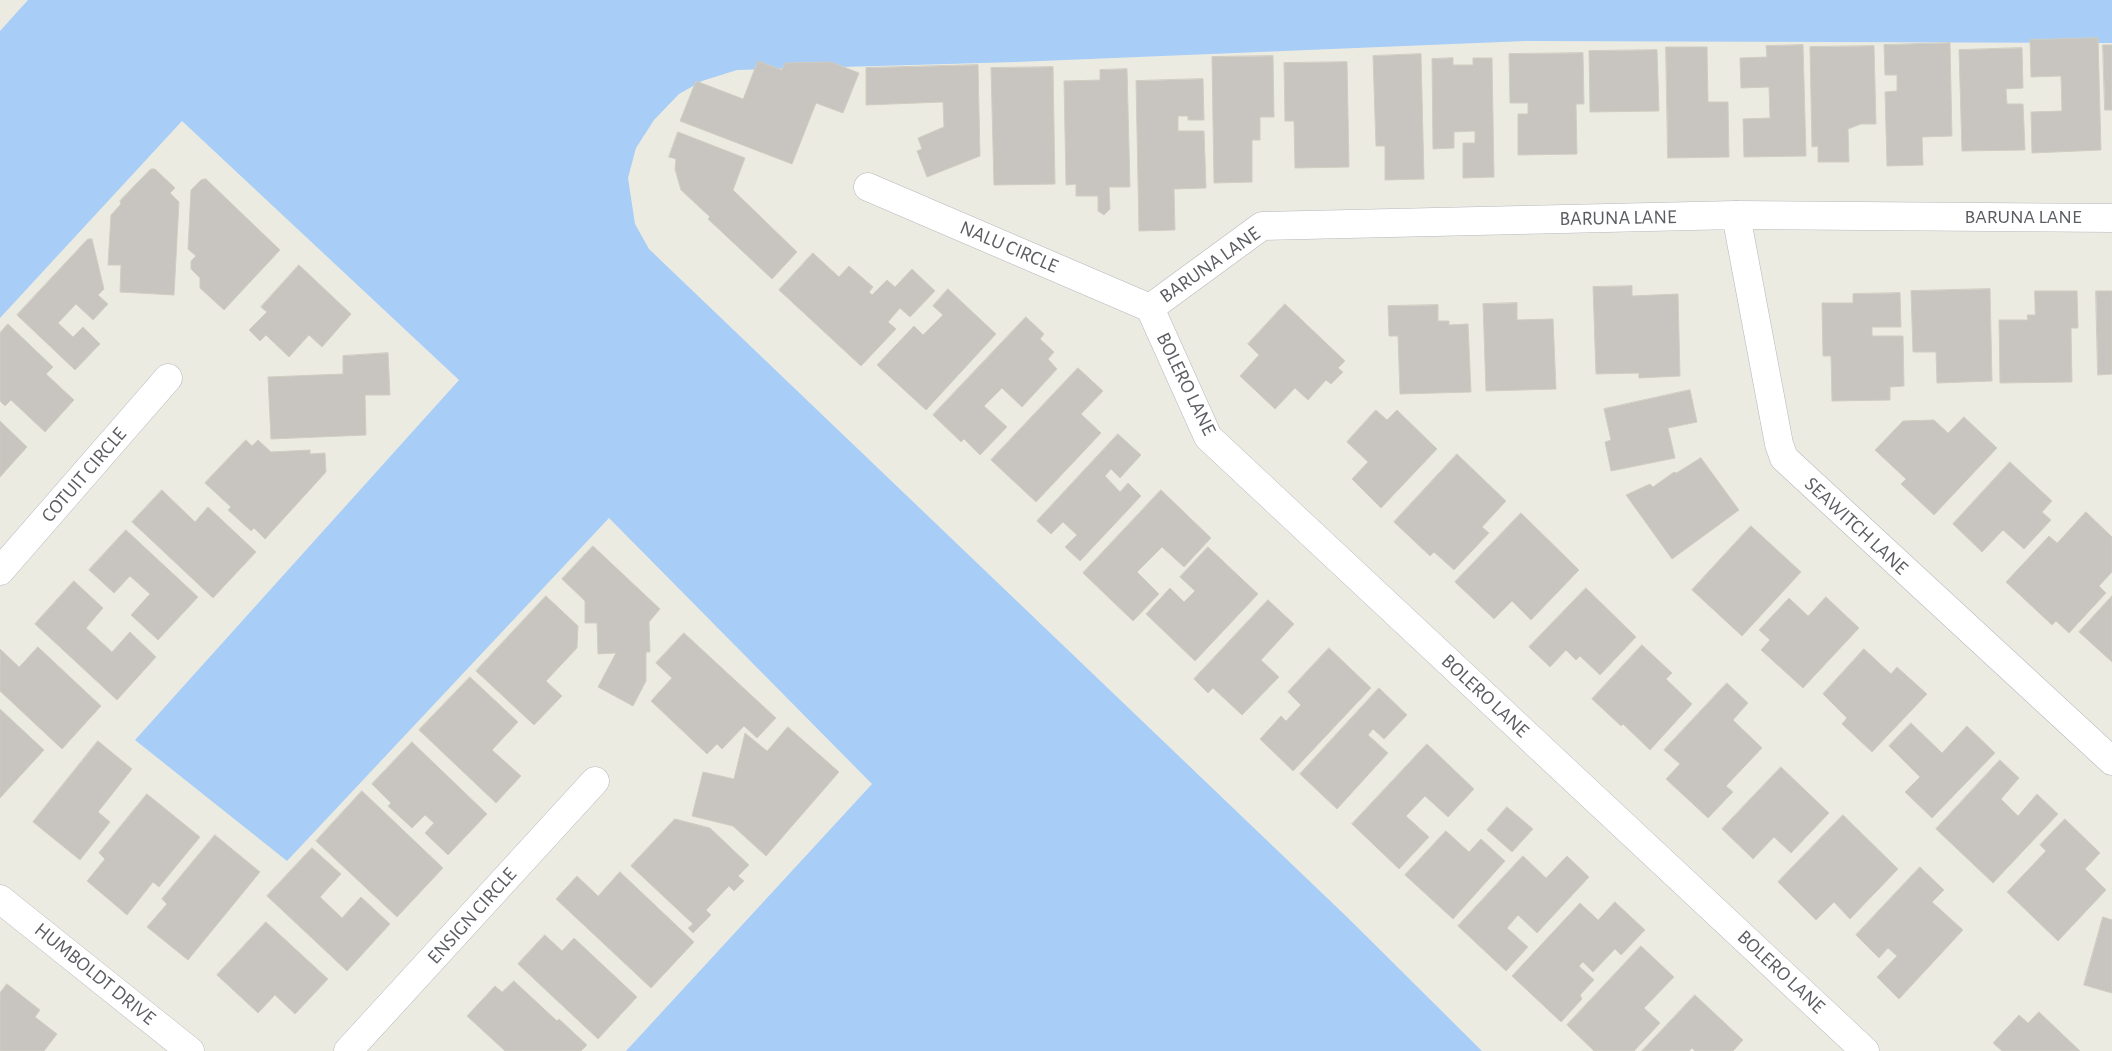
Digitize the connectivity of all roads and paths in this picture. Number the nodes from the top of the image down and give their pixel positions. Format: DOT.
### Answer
graph roads {
  1 [pos="868,187"];
  2 [pos="1736,215"];
  3 [pos="2112,218"];
  4 [pos="1150,308"];
  5 [pos="168,378"];
  6 [pos="0,571"];
  7 [pos="2112,761"];
  8 [pos="595,780"];
  9 [pos="0,899"];
  10 [pos="190,1051"];
  11 [pos="348,1051"];
  12 [pos="1865,1051"];
  1 -- 4 [label="street, NALU CIRCLE"];
  2 -- 3 [label="street, BARUNA LANE"];
  2 -- 4 [label="street, BARUNA LANE"];
  2 -- 7 [label="street, SEAWITCH LANE"];
  4 -- 12 [label="street, BOLERO LANE"];
  5 -- 6 [label="street, COTUIT CIRCLE"];
  8 -- 11 [label="street, ENSIGN CIRCLE"];
  9 -- 10 [label="street, HUMBOLDT DRIVE"];
}
